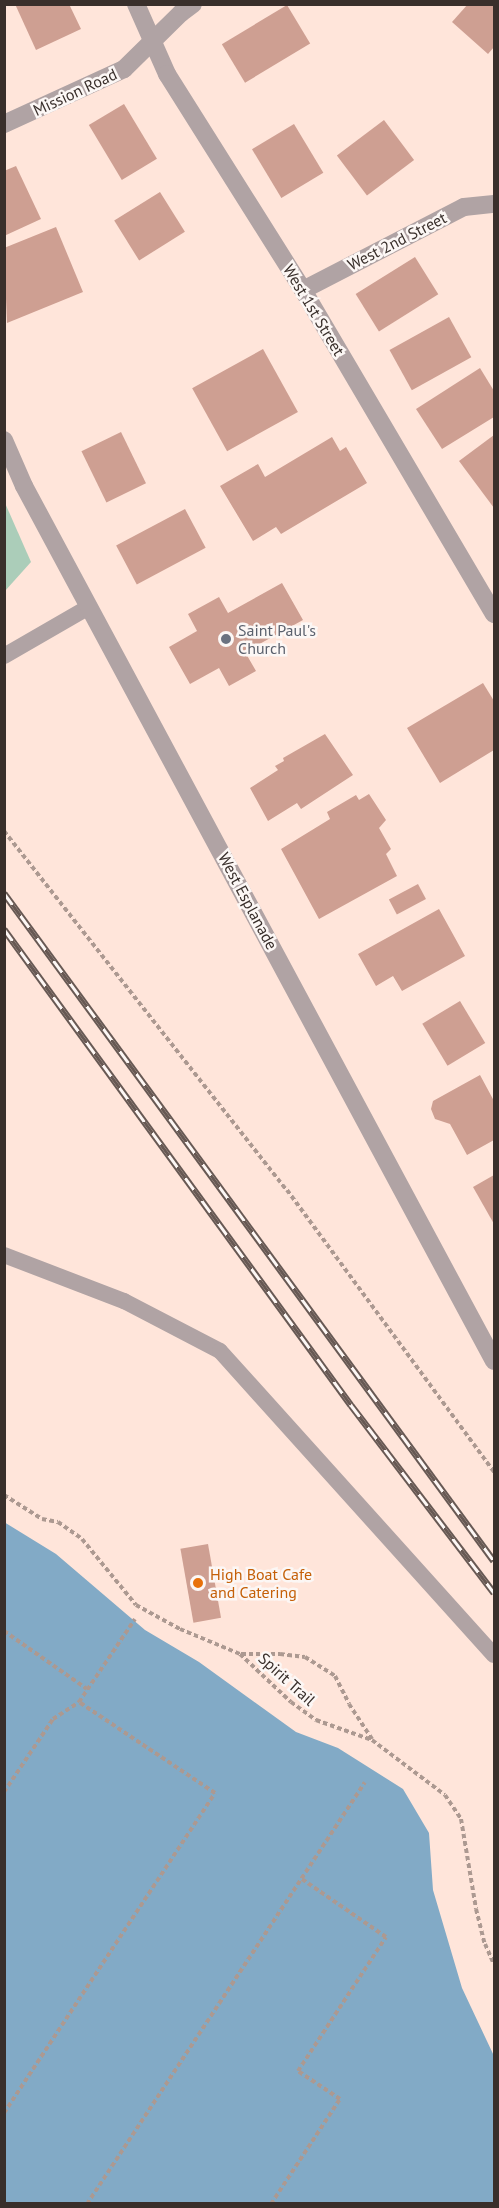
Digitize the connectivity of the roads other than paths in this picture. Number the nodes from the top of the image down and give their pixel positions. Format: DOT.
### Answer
graph roads {
  1 [pos="136,4"];
  2 [pos="193,4"];
  3 [pos="153,41"];
  4 [pos="4,124"];
  5 [pos="495,204"];
  6 [pos="303,290"];
  7 [pos="4,440"];
  8 [pos="89,607"];
  9 [pos="495,614"];
  10 [pos="4,656"];
  11 [pos="4,1255"];
  12 [pos="495,1361"];
  13 [pos="495,1655"];
  1 -- 3 [label="street, West 1st Street"];
  2 -- 3 [label="street, Mission Road"];
  3 -- 4 [label="street, Mission Road"];
  3 -- 6 [label="street, West 1st Street"];
  5 -- 6 [label="street, West 2nd Street"];
  6 -- 9 [label="street, West 1st Street"];
  7 -- 8 [label="street, West Esplanade"];
  8 -- 10 [label="lane"];
  8 -- 12 [label="street, West Esplanade"];
  11 -- 13 [label="lane"];
}
